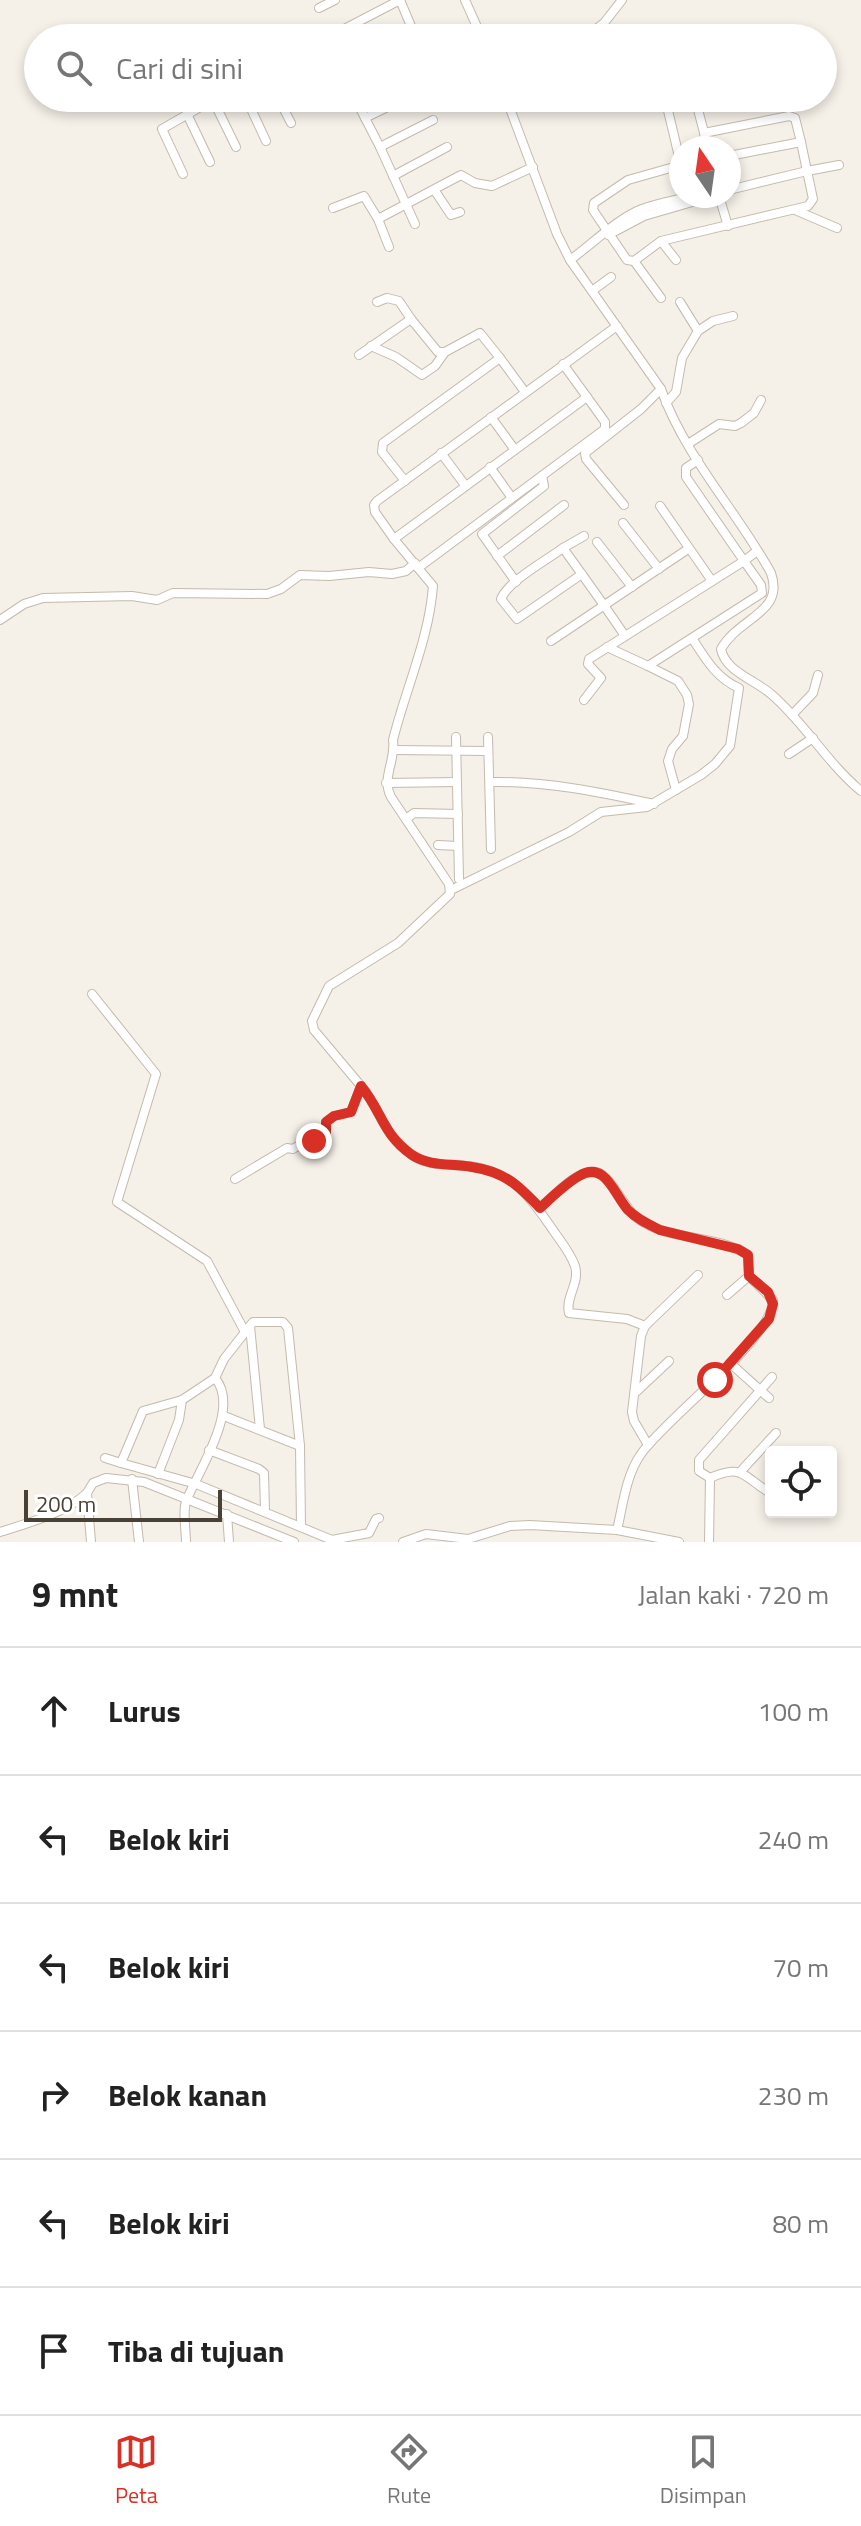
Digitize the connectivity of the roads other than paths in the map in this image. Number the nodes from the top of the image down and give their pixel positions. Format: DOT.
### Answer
graph roads {
  1 [pos="335,0"];
  2 [pos="400,0"];
  3 [pos="465,0"];
  4 [pos="622,0"];
  5 [pos="319,8"];
  6 [pos="354,24"];
  7 [pos="410,24"];
  8 [pos="476,24"];
  9 [pos="603,24"];
  10 [pos="191,112"];
  11 [pos="221,112"];
  12 [pos="253,112"];
  13 [pos="285,112"];
  14 [pos="362,112"];
  15 [pos="377,112"];
  16 [pos="511,112"];
  17 [pos="668,112"];
  18 [pos="699,112"];
  19 [pos="187,114"];
  20 [pos="365,118"];
  21 [pos="433,120"];
  22 [pos="291,123"];
  23 [pos="704,133"];
  24 [pos="674,136"];
  25 [pos="705,136"];
  26 [pos="266,141"];
  27 [pos="801,142"];
  28 [pos="236,147"];
  29 [pos="380,147"];
  30 [pos="447,147"];
  31 [pos="741,154"];
  32 [pos="210,162"];
  33 [pos="839,165"];
  34 [pos="533,167"];
  35 [pos="669,168"];
  36 [pos="807,171"];
  37 [pos="183,174"];
  38 [pos="393,176"];
  39 [pos="741,187"];
  40 [pos="435,191"];
  41 [pos="407,204"];
  42 [pos="669,205"];
  43 [pos="333,208"];
  44 [pos="721,208"];
  45 [pos="794,210"];
  46 [pos="460,212"];
  47 [pos="378,219"];
  48 [pos="415,224"];
  49 [pos="728,226"];
  50 [pos="837,228"];
  51 [pos="607,234"];
  52 [pos="661,241"];
  53 [pos="389,247"];
  54 [pos="570,260"];
  55 [pos="676,260"];
  56 [pos="634,261"];
  57 [pos="611,277"];
  58 [pos="592,291"];
  59 [pos="661,298"];
  60 [pos="377,302"];
  61 [pos="680,302"];
  62 [pos="733,316"];
  63 [pos="411,319"];
  64 [pos="617,326"];
  65 [pos="698,331"];
  66 [pos="371,346"];
  67 [pos="445,352"];
  68 [pos="359,355"];
  69 [pos="500,358"];
  70 [pos="563,364"];
  71 [pos="661,389"];
  72 [pos="525,392"];
  73 [pos="587,397"];
  74 [pos="761,400"];
  75 [pos="666,403"];
  76 [pos="491,417"];
  77 [pos="688,444"];
  78 [pos="515,450"];
  79 [pos="441,453"];
  80 [pos="698,460"];
  81 [pos="490,467"];
  82 [pos="542,476"];
  83 [pos="405,481"];
  84 [pos="465,485"];
  85 [pos="512,498"];
  86 [pos="564,505"];
  87 [pos="624,505"];
  88 [pos="660,506"];
  89 [pos="623,523"];
  90 [pos="584,536"];
  91 [pos="394,539"];
  92 [pos="597,542"];
  93 [pos="563,548"];
  94 [pos="688,549"];
  95 [pos="757,551"];
  96 [pos="497,556"];
  97 [pos="744,561"];
  98 [pos="416,566"];
  99 [pos="659,569"];
  100 [pos="582,574"];
  101 [pos="712,581"];
  102 [pos="516,582"];
  103 [pos="632,587"];
  104 [pos="605,606"];
  105 [pos="0,620"];
  106 [pos="625,636"];
  107 [pos="692,638"];
  108 [pos="551,641"];
  109 [pos="607,647"];
  110 [pos="648,666"];
  111 [pos="818,675"];
  112 [pos="745,676"];
  113 [pos="739,688"];
  114 [pos="767,690"];
  115 [pos="584,700"];
  116 [pos="761,700"];
  117 [pos="792,715"];
  118 [pos="456,737"];
  119 [pos="488,737"];
  120 [pos="813,738"];
  121 [pos="394,750"];
  122 [pos="456,750"];
  123 [pos="488,751"];
  124 [pos="789,754"];
  125 [pos="457,782"];
  126 [pos="490,782"];
  127 [pos="386,783"];
  128 [pos="676,790"];
  129 [pos="861,791"];
  130 [pos="654,804"];
  131 [pos="458,814"];
  132 [pos="406,819"];
  133 [pos="438,845"];
  134 [pos="458,846"];
  135 [pos="491,849"];
  136 [pos="459,879"];
  137 [pos="451,890"];
  138 [pos="92,994"];
  139 [pos="361,1086"];
  140 [pos="235,1179"];
  141 [pos="540,1208"];
  142 [pos="698,1275"];
  143 [pos="749,1276"];
  144 [pos="727,1295"];
  145 [pos="645,1326"];
  146 [pos="247,1329"];
  147 [pos="669,1361"];
  148 [pos="730,1363"];
  149 [pos="772,1377"];
  150 [pos="215,1378"];
  151 [pos="760,1390"];
  152 [pos="636,1391"];
  153 [pos="769,1398"];
  154 [pos="182,1400"];
  155 [pos="224,1416"];
  156 [pos="260,1429"];
  157 [pos="776,1433"];
  158 [pos="648,1445"];
  159 [pos="300,1446"];
  160 [pos="209,1450"];
  161 [pos="105,1458"];
  162 [pos="121,1463"];
  163 [pos="741,1471"];
  164 [pos="158,1474"];
  165 [pos="710,1478"];
  166 [pos="132,1479"];
  167 [pos="765,1489"];
  168 [pos="191,1491"];
  169 [pos="87,1493"];
  170 [pos="265,1512"];
  171 [pos="227,1514"];
  172 [pos="379,1518"];
  173 [pos="301,1526"];
  174 [pos="617,1530"];
  175 [pos="0,1532"];
  176 [pos="91,1542"];
  177 [pos="139,1542"];
  178 [pos="186,1542"];
  179 [pos="229,1542"];
  180 [pos="294,1542"];
  181 [pos="403,1542"];
  182 [pos="679,1542"];
  183 [pos="709,1542"];
  1 -- 5 [label="street"];
  2 -- 6 [label="street"];
  2 -- 7 [label="street"];
  3 -- 8 [label="street"];
  4 -- 9 [label="street"];
  10 -- 19 [label="street"];
  11 -- 28 [label="street"];
  12 -- 26 [label="street"];
  13 -- 22 [label="street"];
  14 -- 20 [label="street"];
  15 -- 20 [label="street"];
  16 -- 34 [label="street"];
  17 -- 24 [label="street"];
  18 -- 23 [label="street"];
  19 -- 32 [label="street"];
  19 -- 37 [label="street"];
  20 -- 29 [label="street"];
  21 -- 29 [label="street"];
  23 -- 25 [label="street"];
  23 -- 27 [label="street"];
  27 -- 31 [label="street"];
  27 -- 36 [label="street"];
  29 -- 38 [label="street"];
  30 -- 38 [label="street"];
  33 -- 36 [label="street"];
  34 -- 40 [label="street"];
  34 -- 54 [label="street"];
  35 -- 51 [label="street"];
  36 -- 39 [label="street"];
  36 -- 45 [label="street"];
  38 -- 41 [label="street"];
  40 -- 41 [label="street"];
  40 -- 46 [label="street"];
  41 -- 47 [label="street"];
  41 -- 48 [label="street"];
  42 -- 51 [label="street"];
  43 -- 47 [label="street"];
  44 -- 49 [label="street"];
  45 -- 49 [label="street"];
  45 -- 50 [label="street"];
  47 -- 53 [label="street"];
  49 -- 52 [label="street"];
  51 -- 54 [label="street"];
  51 -- 56 [label="street"];
  52 -- 55 [label="street"];
  52 -- 56 [label="street"];
  54 -- 58 [label="street"];
  56 -- 59 [label="street"];
  57 -- 58 [label="street"];
  58 -- 64 [label="street"];
  60 -- 63 [label="street"];
  61 -- 65 [label="street"];
  62 -- 65 [label="street"];
  63 -- 66 [label="street"];
  63 -- 67 [label="street"];
  64 -- 70 [label="street"];
  64 -- 71 [label="street"];
  65 -- 75 [label="street"];
  66 -- 67 [label="street"];
  66 -- 68 [label="street"];
  67 -- 69 [label="street"];
  69 -- 72 [label="street"];
  69 -- 83 [label="street"];
  70 -- 72 [label="street"];
  70 -- 73 [label="street"];
  71 -- 75 [label="street"];
  71 -- 87 [label="street"];
  72 -- 76 [label="street"];
  73 -- 78 [label="street"];
  73 -- 82 [label="street"];
  74 -- 77 [label="street"];
  75 -- 77 [label="street"];
  76 -- 78 [label="street"];
  76 -- 79 [label="street"];
  77 -- 80 [label="street"];
  78 -- 81 [label="street"];
  79 -- 83 [label="street"];
  79 -- 84 [label="street"];
  80 -- 95 [label="street"];
  80 -- 97 [label="street"];
  81 -- 84 [label="street"];
  81 -- 85 [label="street"];
  82 -- 85 [label="street"];
  82 -- 96 [label="street"];
  83 -- 91 [label="street"];
  84 -- 91 [label="street"];
  85 -- 98 [label="street"];
  86 -- 96 [label="street"];
  88 -- 94 [label="street"];
  89 -- 99 [label="street"];
  90 -- 93 [label="street"];
  91 -- 98 [label="street"];
  92 -- 103 [label="street"];
  93 -- 100 [label="street"];
  93 -- 102 [label="street"];
  94 -- 99 [label="street"];
  94 -- 101 [label="street"];
  95 -- 97 [label="street"];
  95 -- 112 [label="street"];
  96 -- 102 [label="street"];
  97 -- 101 [label="street"];
  97 -- 107 [label="street"];
  98 -- 105 [label="street"];
  98 -- 121 [label="street"];
  99 -- 103 [label="street"];
  100 -- 102 [label="street"];
  100 -- 104 [label="street"];
  101 -- 106 [label="street"];
  103 -- 104 [label="street"];
  104 -- 106 [label="street"];
  104 -- 108 [label="street"];
  106 -- 109 [label="street"];
  107 -- 110 [label="street"];
  107 -- 113 [label="street"];
  109 -- 110 [label="street"];
  109 -- 115 [label="street"];
  110 -- 128 [label="street"];
  111 -- 117 [label="street"];
  112 -- 113 [label="street"];
  112 -- 114 [label="street"];
  113 -- 128 [label="street"];
  114 -- 116 [label="street"];
  114 -- 117 [label="street"];
  117 -- 120 [label="street"];
  118 -- 122 [label="street"];
  119 -- 123 [label="street"];
  120 -- 124 [label="street"];
  120 -- 129 [label="street"];
  121 -- 122 [label="street"];
  121 -- 127 [label="street"];
  122 -- 123 [label="street"];
  122 -- 125 [label="street"];
  123 -- 126 [label="street"];
  125 -- 127 [label="street"];
  125 -- 131 [label="street"];
  126 -- 130 [label="street"];
  126 -- 135 [label="street"];
  127 -- 132 [label="street"];
  128 -- 130 [label="street"];
  130 -- 137 [label="street"];
  131 -- 132 [label="street"];
  131 -- 134 [label="street"];
  132 -- 137 [label="street"];
  133 -- 134 [label="street"];
  134 -- 136 [label="street"];
  137 -- 139 [label="street"];
  138 -- 146 [label="street"];
  139 -- 140 [label="street"];
  139 -- 141 [label="street"];
  141 -- 143 [label="street"];
  141 -- 145 [label="street"];
  142 -- 145 [label="street"];
  143 -- 144 [label="street"];
  143 -- 148 [label="street"];
  145 -- 152 [label="street"];
  146 -- 150 [label="street"];
  146 -- 156 [label="street"];
  146 -- 159 [label="street"];
  147 -- 152 [label="street"];
  148 -- 151 [label="street"];
  148 -- 158 [label="street"];
  149 -- 151 [label="street"];
  150 -- 154 [label="street"];
  150 -- 155 [label="street"];
  151 -- 153 [label="street"];
  151 -- 165 [label="street"];
  152 -- 158 [label="street"];
  154 -- 162 [label="street"];
  154 -- 164 [label="street"];
  155 -- 156 [label="street"];
  155 -- 160 [label="street"];
  156 -- 159 [label="street"];
  157 -- 163 [label="street"];
  158 -- 174 [label="street"];
  159 -- 173 [label="street"];
  160 -- 168 [label="street"];
  160 -- 170 [label="street"];
  161 -- 162 [label="street"];
  162 -- 164 [label="street"];
  163 -- 165 [label="street"];
  163 -- 167 [label="street"];
  164 -- 168 [label="street"];
  165 -- 183 [label="street"];
  166 -- 168 [label="street"];
  166 -- 169 [label="street"];
  166 -- 177 [label="street"];
  168 -- 170 [label="street"];
  168 -- 171 [label="street"];
  168 -- 178 [label="street"];
  169 -- 175 [label="street"];
  169 -- 176 [label="street"];
  170 -- 173 [label="street"];
  171 -- 179 [label="street"];
  171 -- 180 [label="street"];
  172 -- 173 [label="street"];
  174 -- 181 [label="street"];
  174 -- 182 [label="street"];
}
